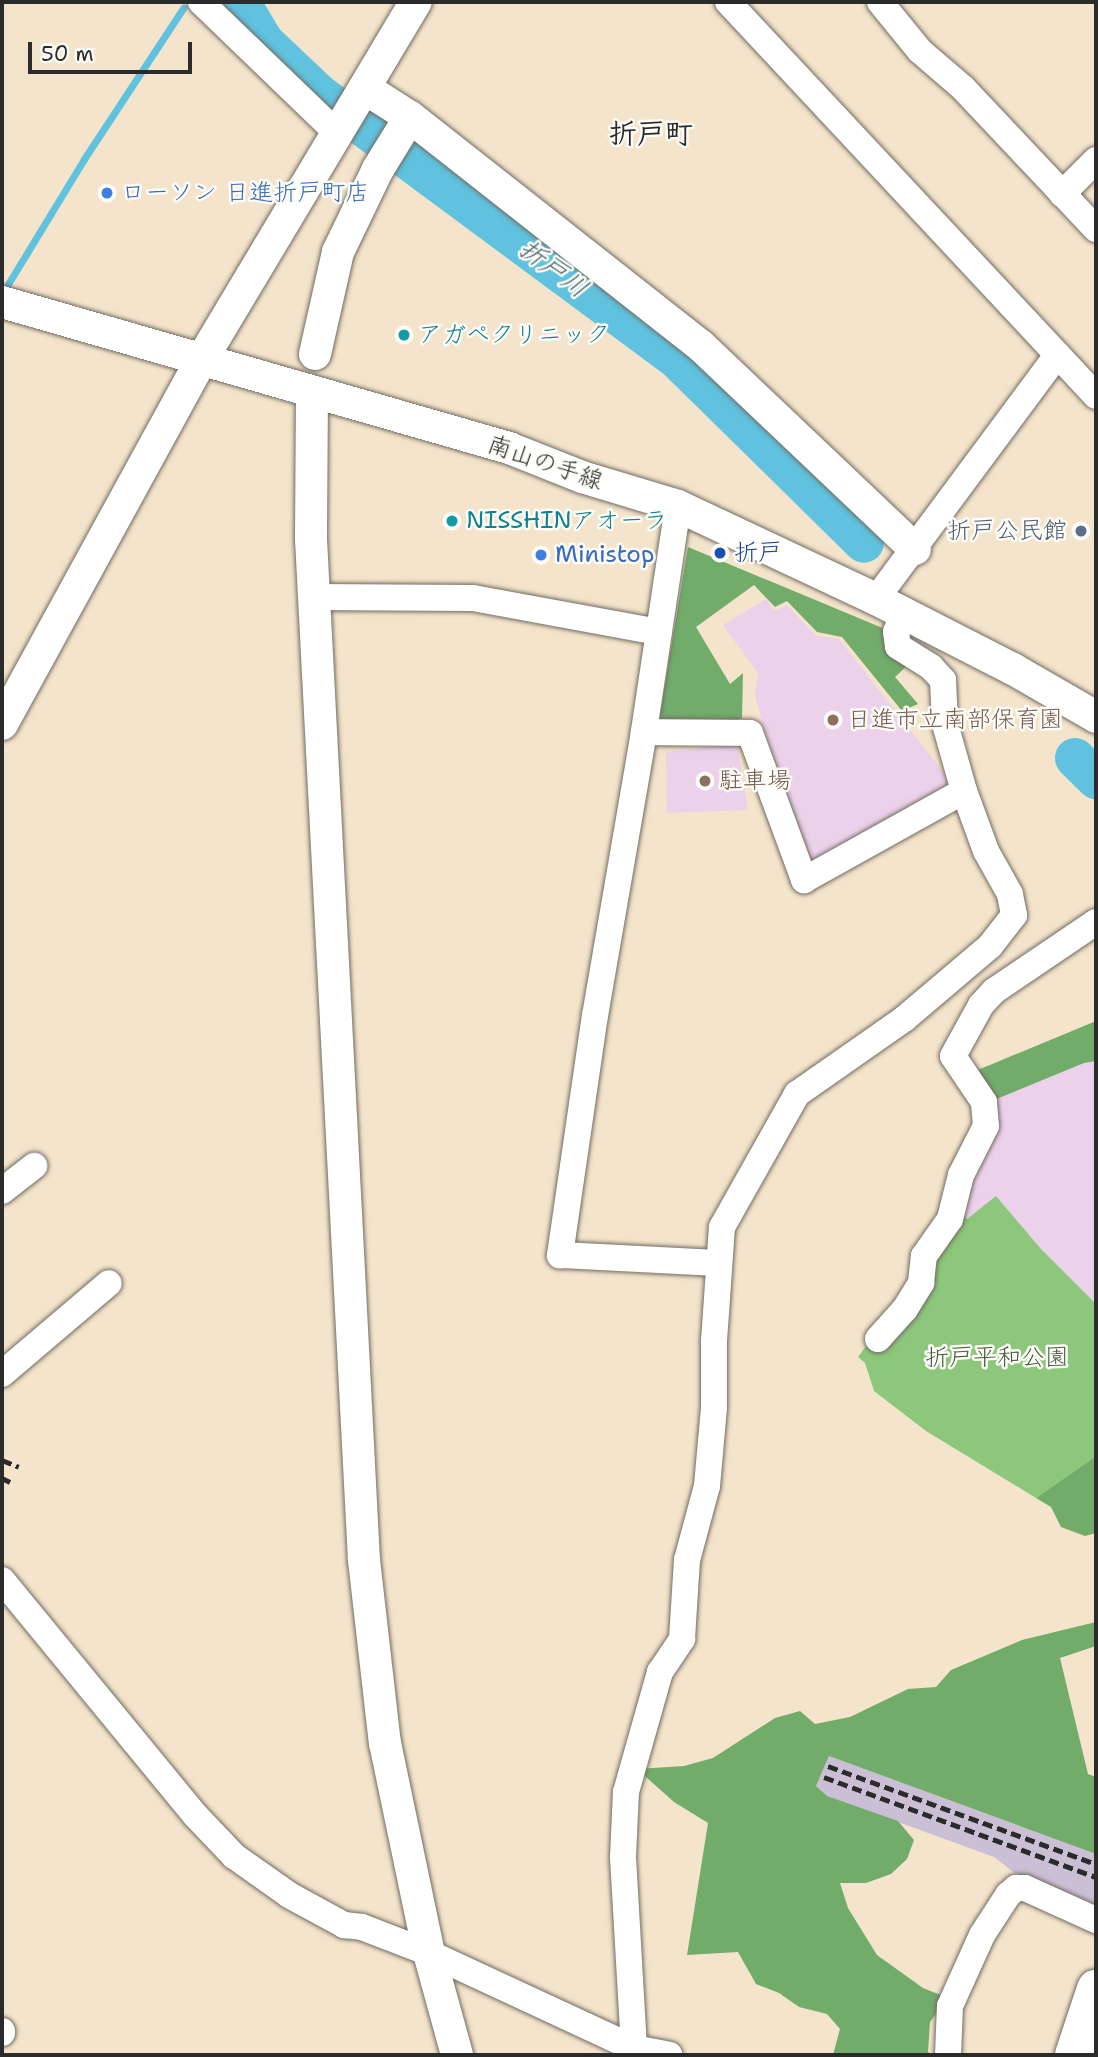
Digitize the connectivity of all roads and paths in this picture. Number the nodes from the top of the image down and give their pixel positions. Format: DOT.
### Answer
graph roads {
  1 [pos="201,2"];
  2 [pos="416,2"];
  3 [pos="728,2"];
  4 [pos="880,2"];
  5 [pos="365,90"];
  6 [pos="410,117"];
  7 [pos="338,133"];
  8 [pos="1096,160"];
  9 [pos="1062,194"];
  10 [pos="1096,229"];
  11 [pos="4,303"];
  12 [pos="316,354"];
  13 [pos="1057,355"];
  14 [pos="202,359"];
  15 [pos="1094,390"];
  16 [pos="312,393"];
  17 [pos="678,506"];
  18 [pos="915,549"];
  19 [pos="314,597"];
  20 [pos="890,607"];
  21 [pos="659,632"];
  22 [pos="1096,717"];
  23 [pos="3,720"];
  24 [pos="644,732"];
  25 [pos="964,791"];
  26 [pos="1096,922"];
  27 [pos="990,946"];
  28 [pos="994,991"];
  29 [pos="34,1166"];
  30 [pos="2,1191"];
  31 [pos="719,1263"];
  32 [pos="108,1283"];
  33 [pos="878,1339"];
  34 [pos="2,1374"];
  35 [pos="2,1580"];
  36 [pos="1096,1920"];
  37 [pos="429,1953"];
  38 [pos="1096,1989"];
  39 [pos="650,2053"];
  40 [pos="457,2055"];
  41 [pos="948,2055"];
  42 [pos="1074,2055"];
  1 -- 7 [label="street"];
  2 -- 5 [label="street"];
  3 -- 13 [label="street"];
  4 -- 9 [label="street"];
  5 -- 6 [label="street"];
  5 -- 7 [label="street"];
  6 -- 12 [label="street"];
  6 -- 18 [label="street"];
  7 -- 14 [label="street"];
  8 -- 9 [label="street"];
  9 -- 10 [label="street"];
  11 -- 14 [label="street, 南山の手線"];
  13 -- 15 [label="street"];
  13 -- 18 [label="street"];
  14 -- 16 [label="street, 南山の手線"];
  14 -- 23 [label="street"];
  16 -- 17 [label="street, 南山の手線"];
  16 -- 19 [label="street"];
  17 -- 20 [label="street, 南山の手線"];
  17 -- 21 [label="street"];
  18 -- 20 [label="street"];
  19 -- 21 [label="street"];
  19 -- 37 [label="street"];
  20 -- 22 [label="street, 南山の手線"];
  20 -- 25 [label="street"];
  21 -- 24 [label="street"];
  24 -- 25 [label="street"];
  24 -- 31 [label="street"];
  25 -- 27 [label="street"];
  26 -- 28 [label="street"];
  27 -- 28 [label="street"];
  27 -- 31 [label="street"];
  28 -- 33 [label="street"];
  29 -- 30 [label="street"];
  31 -- 39 [label="street"];
  32 -- 34 [label="street"];
  35 -- 37 [label="street"];
  36 -- 41 [label="street"];
  37 -- 39 [label="street"];
  37 -- 40 [label="street"];
  38 -- 42 [label="main road"];
}
